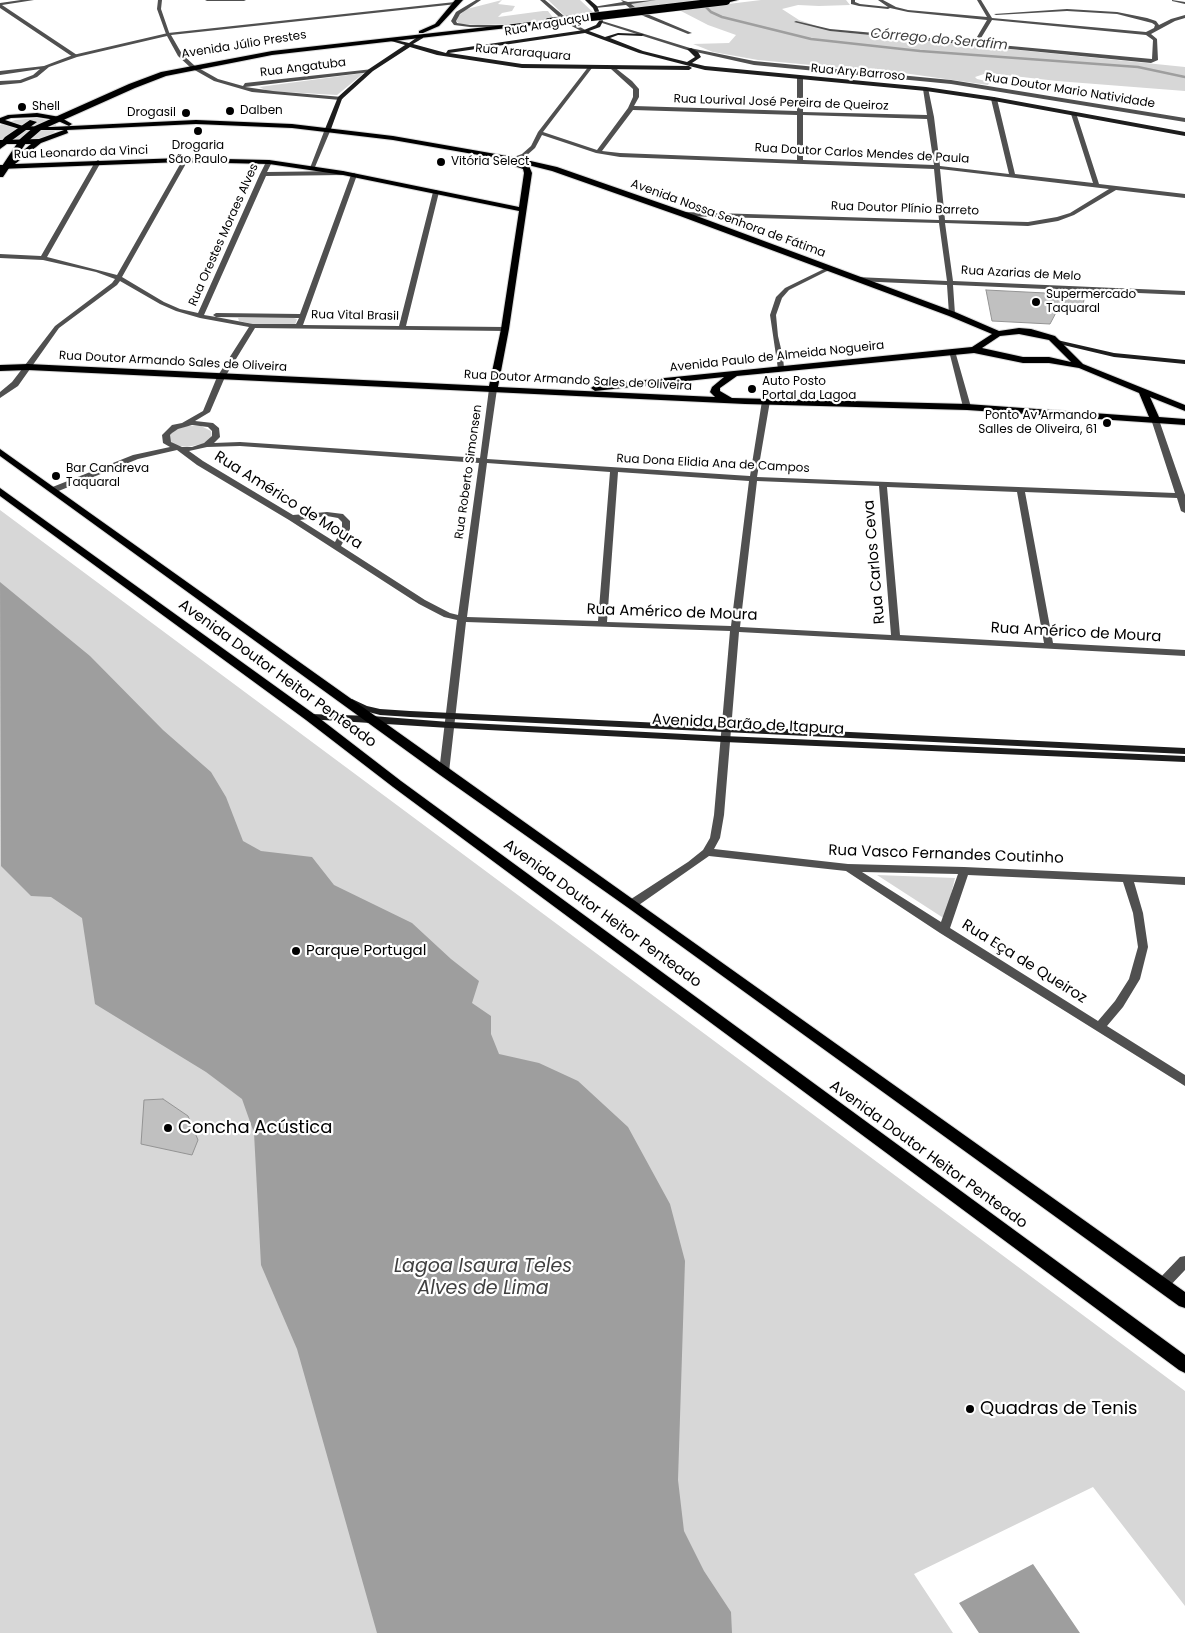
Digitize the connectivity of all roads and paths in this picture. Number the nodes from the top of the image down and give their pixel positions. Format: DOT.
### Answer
graph roads {
  1 [pos="32,0"];
  2 [pos="160,0"];
  3 [pos="207,0"];
  4 [pos="244,0"];
  5 [pos="479,0"];
  6 [pos="542,0"];
  7 [pos="587,0"];
  8 [pos="654,0"];
  9 [pos="735,0"];
  10 [pos="853,0"];
  11 [pos="880,0"];
  12 [pos="979,0"];
  13 [pos="1174,0"];
  14 [pos="726,1"];
  15 [pos="456,2"];
  16 [pos="625,2"];
  17 [pos="1185,3"];
  18 [pos="0,5"];
  19 [pos="595,7"];
  20 [pos="894,8"];
  21 [pos="456,14"];
  22 [pos="1185,16"];
  23 [pos="989,17"];
  24 [pos="1145,19"];
  25 [pos="1173,20"];
  26 [pos="442,21"];
  27 [pos="601,21"];
  28 [pos="796,22"];
  29 [pos="520,26"];
  30 [pos="1156,29"];
  31 [pos="584,31"];
  32 [pos="690,33"];
  33 [pos="168,34"];
  34 [pos="421,34"];
  35 [pos="1147,34"];
  36 [pos="642,35"];
  37 [pos="392,40"];
  38 [pos="610,41"];
  39 [pos="407,44"];
  40 [pos="976,44"];
  41 [pos="471,49"];
  42 [pos="689,50"];
  43 [pos="437,53"];
  44 [pos="75,56"];
  45 [pos="461,58"];
  46 [pos="664,58"];
  47 [pos="688,64"];
  48 [pos="191,65"];
  49 [pos="48,66"];
  50 [pos="589,68"];
  51 [pos="613,68"];
  52 [pos="654,68"];
  53 [pos="705,68"];
  54 [pos="371,70"];
  55 [pos="0,73"];
  56 [pos="800,78"];
  57 [pos="0,83"];
  58 [pos="237,86"];
  59 [pos="926,89"];
  60 [pos="340,98"];
  61 [pos="994,99"];
  62 [pos="1072,101"];
  63 [pos="631,108"];
  64 [pos="1062,112"];
  65 [pos="800,113"];
  66 [pos="1074,114"];
  67 [pos="0,116"];
  68 [pos="10,116"];
  69 [pos="47,116"];
  70 [pos="58,118"];
  71 [pos="930,118"];
  72 [pos="1185,120"];
  73 [pos="0,121"];
  74 [pos="86,127"];
  75 [pos="23,128"];
  76 [pos="37,129"];
  77 [pos="328,129"];
  78 [pos="540,133"];
  79 [pos="1185,134"];
  80 [pos="40,141"];
  81 [pos="22,143"];
  82 [pos="1,144"];
  83 [pos="444,147"];
  84 [pos="533,147"];
  85 [pos="598,152"];
  86 [pos="513,159"];
  87 [pos="185,160"];
  88 [pos="98,162"];
  89 [pos="269,162"];
  90 [pos="800,162"];
  91 [pos="534,164"];
  92 [pos="4,167"];
  93 [pos="312,167"];
  94 [pos="937,167"];
  95 [pos="343,173"];
  96 [pos="263,174"];
  97 [pos="1012,174"];
  98 [pos="0,175"];
  99 [pos="354,175"];
  100 [pos="528,176"];
  101 [pos="588,182"];
  102 [pos="1096,185"];
  103 [pos="1116,187"];
  104 [pos="436,192"];
  105 [pos="1185,196"];
  106 [pos="523,210"];
  107 [pos="683,214"];
  108 [pos="942,221"];
  109 [pos="0,256"];
  110 [pos="43,258"];
  111 [pos="828,269"];
  112 [pos="119,278"];
  113 [pos="856,278"];
  114 [pos="950,282"];
  115 [pos="1185,293"];
  116 [pos="952,314"];
  117 [pos="302,316"];
  118 [pos="203,317"];
  119 [pos="253,326"];
  120 [pos="299,326"];
  121 [pos="402,328"];
  122 [pos="505,328"];
  123 [pos="998,334"];
  124 [pos="1057,342"];
  125 [pos="974,350"];
  126 [pos="952,351"];
  127 [pos="1185,362"];
  128 [pos="1081,366"];
  129 [pos="28,367"];
  130 [pos="0,368"];
  131 [pos="780,368"];
  132 [pos="735,374"];
  133 [pos="221,377"];
  134 [pos="493,389"];
  135 [pos="1143,391"];
  136 [pos="553,393"];
  137 [pos="0,396"];
  138 [pos="745,401"];
  139 [pos="766,401"];
  140 [pos="967,407"];
  141 [pos="1185,408"];
  142 [pos="206,412"];
  143 [pos="1155,419"];
  144 [pos="1185,422"];
  145 [pos="183,425"];
  146 [pos="210,425"];
  147 [pos="217,435"];
  148 [pos="165,439"];
  149 [pos="240,444"];
  150 [pos="206,445"];
  151 [pos="179,448"];
  152 [pos="0,452"];
  153 [pos="136,457"];
  154 [pos="483,461"];
  155 [pos="200,463"];
  156 [pos="614,469"];
  157 [pos="753,479"];
  158 [pos="883,484"];
  159 [pos="53,490"];
  160 [pos="1021,490"];
  161 [pos="0,491"];
  162 [pos="1182,497"];
  163 [pos="1185,511"];
  164 [pos="292,518"];
  165 [pos="336,547"];
  166 [pos="462,620"];
  167 [pos="602,624"];
  168 [pos="735,628"];
  169 [pos="896,637"];
  170 [pos="1049,646"];
  171 [pos="1185,653"];
  172 [pos="338,694"];
  173 [pos="310,717"];
  174 [pos="372,719"];
  175 [pos="450,720"];
  176 [pos="725,735"];
  177 [pos="1185,751"];
  178 [pos="1185,759"];
  179 [pos="444,772"];
  180 [pos="706,852"];
  181 [pos="848,868"];
  182 [pos="964,871"];
  183 [pos="1127,878"];
  184 [pos="1185,881"];
  185 [pos="632,904"];
  186 [pos="944,930"];
  187 [pos="1100,1026"];
  188 [pos="1185,1081"];
  189 [pos="1185,1261"];
  190 [pos="1162,1285"];
  191 [pos="1185,1301"];
  192 [pos="1185,1365"];
  1 -- 18 [label="street"];
  2 -- 33 [label="street"];
  3 -- 4 [label="street"];
  5 -- 21 [label="street"];
  6 -- 31 [label="street, Rua Ary Barroso"];
  7 -- 19 [label="main road, Rua Araguaçu"];
  8 -- 16 [label="street"];
  9 -- 14 [label="highway"];
  10 -- 20 [label="street"];
  11 -- 20 [label="street"];
  12 -- 23 [label="street"];
  13 -- 17 [label="street"];
  14 -- 29 [label="highway, bridge"];
  15 -- 21 [label="highway"];
  15 -- 26 [label="highway"];
  15 -- 33 [label="street"];
  16 -- 19 [label="street"];
  16 -- 32 [label="street"];
  18 -- 44 [label="street"];
  19 -- 27 [label="main road, Rua Araguaçu"];
  20 -- 23 [label="street"];
  21 -- 26 [label="highway"];
  21 -- 29 [label="street"];
  22 -- 25 [label="street"];
  23 -- 24 [label="street"];
  23 -- 35 [label="street"];
  23 -- 40 [label="street"];
  24 -- 25 [label="street"];
  24 -- 30 [label="street"];
  25 -- 30 [label="street"];
  26 -- 34 [label="highway"];
  27 -- 31 [label="main road, Rua Araguaçu"];
  27 -- 36 [label="street, Rua Doutor Mario Natividade"];
  28 -- 40 [label="street"];
  29 -- 34 [label="highway"];
  30 -- 35 [label="street"];
  31 -- 38 [label="main road, Rua Ary Barroso"];
  31 -- 41 [label="main road, Rua Araguaçu"];
  33 -- 44 [label="street"];
  33 -- 48 [label="street"];
  34 -- 37 [label="highway, Avenida Júlio Prestes"];
  34 -- 39 [label="main road"];
  34 -- 48 [label="highway, Avenida Júlio Prestes"];
  35 -- 40 [label="street"];
  36 -- 38 [label="main road"];
  36 -- 42 [label="street, Rua Doutor Mario Natividade"];
  37 -- 39 [label="main road, Rua Araraquara"];
  37 -- 48 [label="highway, Avenida Júlio Prestes"];
  38 -- 46 [label="main road, Rua Ary Barroso"];
  39 -- 43 [label="main road, Rua Araraquara"];
  39 -- 54 [label="main road"];
  41 -- 43 [label="main road, Rua Araguaçu"];
  41 -- 45 [label="main road"];
  42 -- 47 [label="main road"];
  42 -- 62 [label="street, Rua Doutor Mario Natividade"];
  43 -- 45 [label="main road, Rua Araraquara"];
  44 -- 49 [label="street"];
  45 -- 50 [label="main road, Rua Araraquara"];
  46 -- 47 [label="main road, Rua Ary Barroso"];
  46 -- 52 [label="main road"];
  47 -- 53 [label="main road, Rua Ary Barroso"];
  48 -- 58 [label="street"];
  48 -- 69 [label="highway, Avenida Júlio Prestes"];
  48 -- 70 [label="highway, Avenida Júlio Prestes"];
  49 -- 55 [label="street"];
  49 -- 57 [label="street"];
  50 -- 51 [label="main road, Rua Araraquara"];
  50 -- 78 [label="street"];
  51 -- 52 [label="main road, Rua Araraquara"];
  51 -- 63 [label="street"];
  52 -- 53 [label="main road, Rua Araraquara"];
  53 -- 56 [label="main road, Rua Ary Barroso"];
  54 -- 58 [label="street, Rua Angatuba"];
  54 -- 60 [label="main road"];
  56 -- 59 [label="main road, Rua Ary Barroso"];
  56 -- 65 [label="street"];
  58 -- 60 [label="street"];
  59 -- 61 [label="main road, Rua Ary Barroso"];
  59 -- 71 [label="street"];
  60 -- 77 [label="main road"];
  61 -- 64 [label="main road, Rua Ary Barroso"];
  61 -- 97 [label="street"];
  62 -- 64 [label="street"];
  62 -- 72 [label="street, Rua Doutor Mario Natividade"];
  63 -- 65 [label="street, Rua Lourival José Pereira de Queiroz"];
  63 -- 85 [label="street"];
  64 -- 66 [label="main road, Rua Ary Barroso"];
  65 -- 71 [label="street, Rua Lourival José Pereira de Queiroz"];
  65 -- 90 [label="street"];
  66 -- 79 [label="main road, Rua Ary Barroso"];
  66 -- 102 [label="street"];
  67 -- 68 [label="main road"];
  68 -- 69 [label="main road"];
  68 -- 73 [label="main road"];
  69 -- 70 [label="main road"];
  69 -- 75 [label="highway, Avenida Júlio Prestes"];
  70 -- 74 [label="main road"];
  70 -- 76 [label="highway, Avenida Júlio Prestes"];
  71 -- 94 [label="street"];
  73 -- 75 [label="main road, Avenida Nossa Senhora de Fátima"];
  74 -- 76 [label="main road, Avenida Nossa Senhora de Fátima"];
  74 -- 77 [label="main road, Avenida Nossa Senhora de Fátima"];
  74 -- 80 [label="main road"];
  75 -- 76 [label="main road, Avenida Nossa Senhora de Fátima"];
  75 -- 82 [label="highway, Avenida Júlio Prestes"];
  76 -- 81 [label="highway, Avenida Júlio Prestes"];
  77 -- 83 [label="main road, Avenida Nossa Senhora de Fátima"];
  77 -- 93 [label="street"];
  78 -- 84 [label="street"];
  78 -- 85 [label="street, Rua Doutor Carlos Mendes de Paula"];
  80 -- 81 [label="main road"];
  80 -- 92 [label="main road"];
  81 -- 82 [label="main road"];
  81 -- 92 [label="highway"];
  83 -- 86 [label="main road, Avenida Nossa Senhora de Fátima"];
  83 -- 100 [label="main road, Avenida Nossa Senhora de Fátima"];
  84 -- 86 [label="street"];
  84 -- 91 [label="street"];
  85 -- 90 [label="street, Rua Doutor Carlos Mendes de Paula"];
  86 -- 91 [label="main road, Avenida Nossa Senhora de Fátima"];
  87 -- 88 [label="main road, Rua Leonardo da Vinci"];
  87 -- 89 [label="main road, Rua Leonardo da Vinci"];
  87 -- 112 [label="street"];
  88 -- 92 [label="main road, Rua Leonardo da Vinci"];
  88 -- 110 [label="street"];
  89 -- 93 [label="main road, Rua Leonardo da Vinci"];
  89 -- 96 [label="street, Rua Orestes Moraes Alves"];
  90 -- 94 [label="street, Rua Doutor Carlos Mendes de Paula"];
  91 -- 100 [label="main road, Rua Roberto Simonsen"];
  91 -- 101 [label="main road, Avenida Nossa Senhora de Fátima"];
  92 -- 98 [label="highway"];
  93 -- 95 [label="main road, Rua Leonardo da Vinci"];
  94 -- 97 [label="street, Rua Doutor Carlos Mendes de Paula"];
  94 -- 108 [label="street"];
  95 -- 96 [label="street, Rua Leonardo da Vinci"];
  95 -- 99 [label="main road, Rua Leonardo da Vinci"];
  96 -- 118 [label="street, Rua Orestes Moraes Alves"];
  97 -- 102 [label="street, Rua Doutor Carlos Mendes de Paula"];
  99 -- 104 [label="main road, Rua Leonardo da Vinci"];
  99 -- 117 [label="street"];
  100 -- 101 [label="main road"];
  100 -- 106 [label="main road, Rua Roberto Simonsen"];
  101 -- 107 [label="main road, Avenida Nossa Senhora de Fátima"];
  102 -- 103 [label="street, Rua Doutor Carlos Mendes de Paula"];
  103 -- 105 [label="street, Rua Doutor Carlos Mendes de Paula"];
  103 -- 108 [label="street, Rua Doutor Plínio Barreto"];
  104 -- 106 [label="main road, Rua Leonardo da Vinci"];
  104 -- 121 [label="street"];
  106 -- 122 [label="main road, Rua Roberto Simonsen"];
  107 -- 108 [label="street, Rua Doutor Plínio Barreto"];
  107 -- 111 [label="main road, Avenida Nossa Senhora de Fátima"];
  108 -- 114 [label="street"];
  109 -- 110 [label="street, Rua Vital Brasil"];
  110 -- 112 [label="street, Rua Vital Brasil"];
  111 -- 113 [label="main road, Avenida Nossa Senhora de Fátima"];
  111 -- 131 [label="street"];
  112 -- 118 [label="street, Rua Vital Brasil"];
  112 -- 129 [label="street"];
  113 -- 114 [label="street, Rua Azarias de Melo"];
  113 -- 116 [label="main road, Avenida Nossa Senhora de Fátima"];
  114 -- 115 [label="street, Rua Azarias de Melo"];
  114 -- 116 [label="street"];
  116 -- 123 [label="main road, Avenida Nossa Senhora de Fátima"];
  117 -- 118 [label="street, Rua Vital Brasil"];
  117 -- 120 [label="street"];
  118 -- 119 [label="street, Rua Vital Brasil"];
  119 -- 120 [label="street, Rua Vital Brasil"];
  119 -- 133 [label="street"];
  120 -- 121 [label="street, Rua Vital Brasil"];
  121 -- 122 [label="street, Rua Vital Brasil"];
  122 -- 134 [label="main road, Rua Roberto Simonsen"];
  123 -- 124 [label="main road"];
  123 -- 125 [label="main road"];
  124 -- 127 [label="main road"];
  124 -- 128 [label="main road"];
  125 -- 126 [label="main road, Avenida Paulo de Almeida Nogueira"];
  125 -- 128 [label="main road, Avenida Paulo de Almeida Nogueira"];
  126 -- 131 [label="main road, Avenida Paulo de Almeida Nogueira"];
  126 -- 140 [label="street"];
  128 -- 135 [label="main road"];
  129 -- 130 [label="main road, Rua Doutor Armando Sales de Oliveira"];
  129 -- 133 [label="main road, Rua Doutor Armando Sales de Oliveira"];
  129 -- 137 [label="street"];
  131 -- 132 [label="main road, Avenida Paulo de Almeida Nogueira"];
  132 -- 136 [label="main road, Avenida Paulo de Almeida Nogueira"];
  132 -- 138 [label="main road"];
  133 -- 134 [label="main road, Rua Doutor Armando Sales de Oliveira"];
  133 -- 142 [label="street"];
  134 -- 136 [label="main road, Rua Doutor Armando Sales de Oliveira"];
  134 -- 154 [label="street, Rua Roberto Simonsen"];
  135 -- 141 [label="main road"];
  135 -- 143 [label="main road"];
  136 -- 138 [label="main road, Rua Doutor Armando Sales de Oliveira"];
  138 -- 139 [label="main road, Rua Doutor Armando Sales de Oliveira"];
  139 -- 140 [label="main road, Rua Doutor Armando Sales de Oliveira"];
  139 -- 157 [label="street"];
  140 -- 143 [label="main road, Rua Doutor Armando Sales de Oliveira"];
  142 -- 145 [label="street"];
  142 -- 146 [label="street"];
  143 -- 144 [label="main road, Rua Doutor Armando Sales de Oliveira"];
  143 -- 162 [label="street"];
  145 -- 146 [label="street"];
  145 -- 148 [label="street"];
  146 -- 147 [label="street"];
  147 -- 149 [label="street, Rua Dona Elidia Ana de Campos"];
  147 -- 150 [label="street"];
  148 -- 151 [label="street, Rua Américo de Moura"];
  148 -- 153 [label="street"];
  149 -- 150 [label="street, Rua Dona Elidia Ana de Campos"];
  149 -- 154 [label="street, Rua Dona Elidia Ana de Campos"];
  150 -- 151 [label="street, Rua Dona Elidia Ana de Campos"];
  150 -- 155 [label="street, Rua Américo de Moura"];
  151 -- 153 [label="street, Rua Dona Elidia Ana de Campos"];
  151 -- 155 [label="street, Rua Américo de Moura"];
  152 -- 159 [label="main road, Avenida Doutor Heitor Penteado"];
  153 -- 159 [label="street"];
  154 -- 156 [label="street, Rua Dona Elidia Ana de Campos"];
  154 -- 166 [label="street, Rua Roberto Simonsen"];
  155 -- 164 [label="street, Rua Américo de Moura"];
  156 -- 157 [label="street, Rua Dona Elidia Ana de Campos"];
  156 -- 167 [label="street"];
  157 -- 158 [label="street, Rua Dona Elidia Ana de Campos"];
  157 -- 168 [label="street"];
  158 -- 160 [label="street, Rua Dona Elidia Ana de Campos"];
  158 -- 169 [label="street, Rua Carlos Ceva"];
  159 -- 172 [label="main road, Avenida Doutor Heitor Penteado"];
  160 -- 162 [label="street, Rua Dona Elidia Ana de Campos"];
  160 -- 170 [label="street"];
  161 -- 173 [label="main road, Avenida Doutor Heitor Penteado"];
  162 -- 163 [label="street"];
  164 -- 165 [label="street, Rua Américo de Moura"];
  164 -- 165 [label="street"];
  165 -- 166 [label="street, Rua Américo de Moura"];
  166 -- 167 [label="street, Rua Américo de Moura"];
  166 -- 175 [label="street, Rua Roberto Simonsen"];
  167 -- 168 [label="street, Rua Américo de Moura"];
  168 -- 169 [label="street, Rua Américo de Moura"];
  168 -- 176 [label="street"];
  169 -- 170 [label="street, Rua Américo de Moura"];
  170 -- 171 [label="street, Rua Américo de Moura"];
  172 -- 174 [label="main road, Avenida Doutor Heitor Penteado"];
  172 -- 175 [label="main road, Avenida Barão de Itapura"];
  173 -- 174 [label="main road, Avenida Barão de Itapura"];
  173 -- 192 [label="main road, Avenida Doutor Heitor Penteado"];
  174 -- 175 [label="main road, Avenida Barão de Itapura"];
  174 -- 179 [label="main road, Avenida Doutor Heitor Penteado"];
  175 -- 176 [label="main road, Avenida Barão de Itapura"];
  175 -- 179 [label="street, Rua Roberto Simonsen"];
  176 -- 177 [label="main road, Avenida Barão de Itapura"];
  176 -- 178 [label="main road, Avenida Barão de Itapura"];
  176 -- 180 [label="street"];
  179 -- 185 [label="main road, Avenida Doutor Heitor Penteado"];
  180 -- 181 [label="street, Rua Vasco Fernandes Coutinho"];
  180 -- 185 [label="street"];
  181 -- 182 [label="street, Rua Vasco Fernandes Coutinho"];
  181 -- 186 [label="street, Rua Eça de Queiroz"];
  182 -- 183 [label="street, Rua Vasco Fernandes Coutinho"];
  182 -- 186 [label="street"];
  183 -- 184 [label="street, Rua Vasco Fernandes Coutinho"];
  183 -- 187 [label="street"];
  185 -- 190 [label="main road, Avenida Doutor Heitor Penteado"];
  186 -- 187 [label="street, Rua Eça de Queiroz"];
  187 -- 188 [label="street, Rua Eça de Queiroz"];
  189 -- 190 [label="street"];
  190 -- 191 [label="main road, Avenida Doutor Heitor Penteado"];
}
